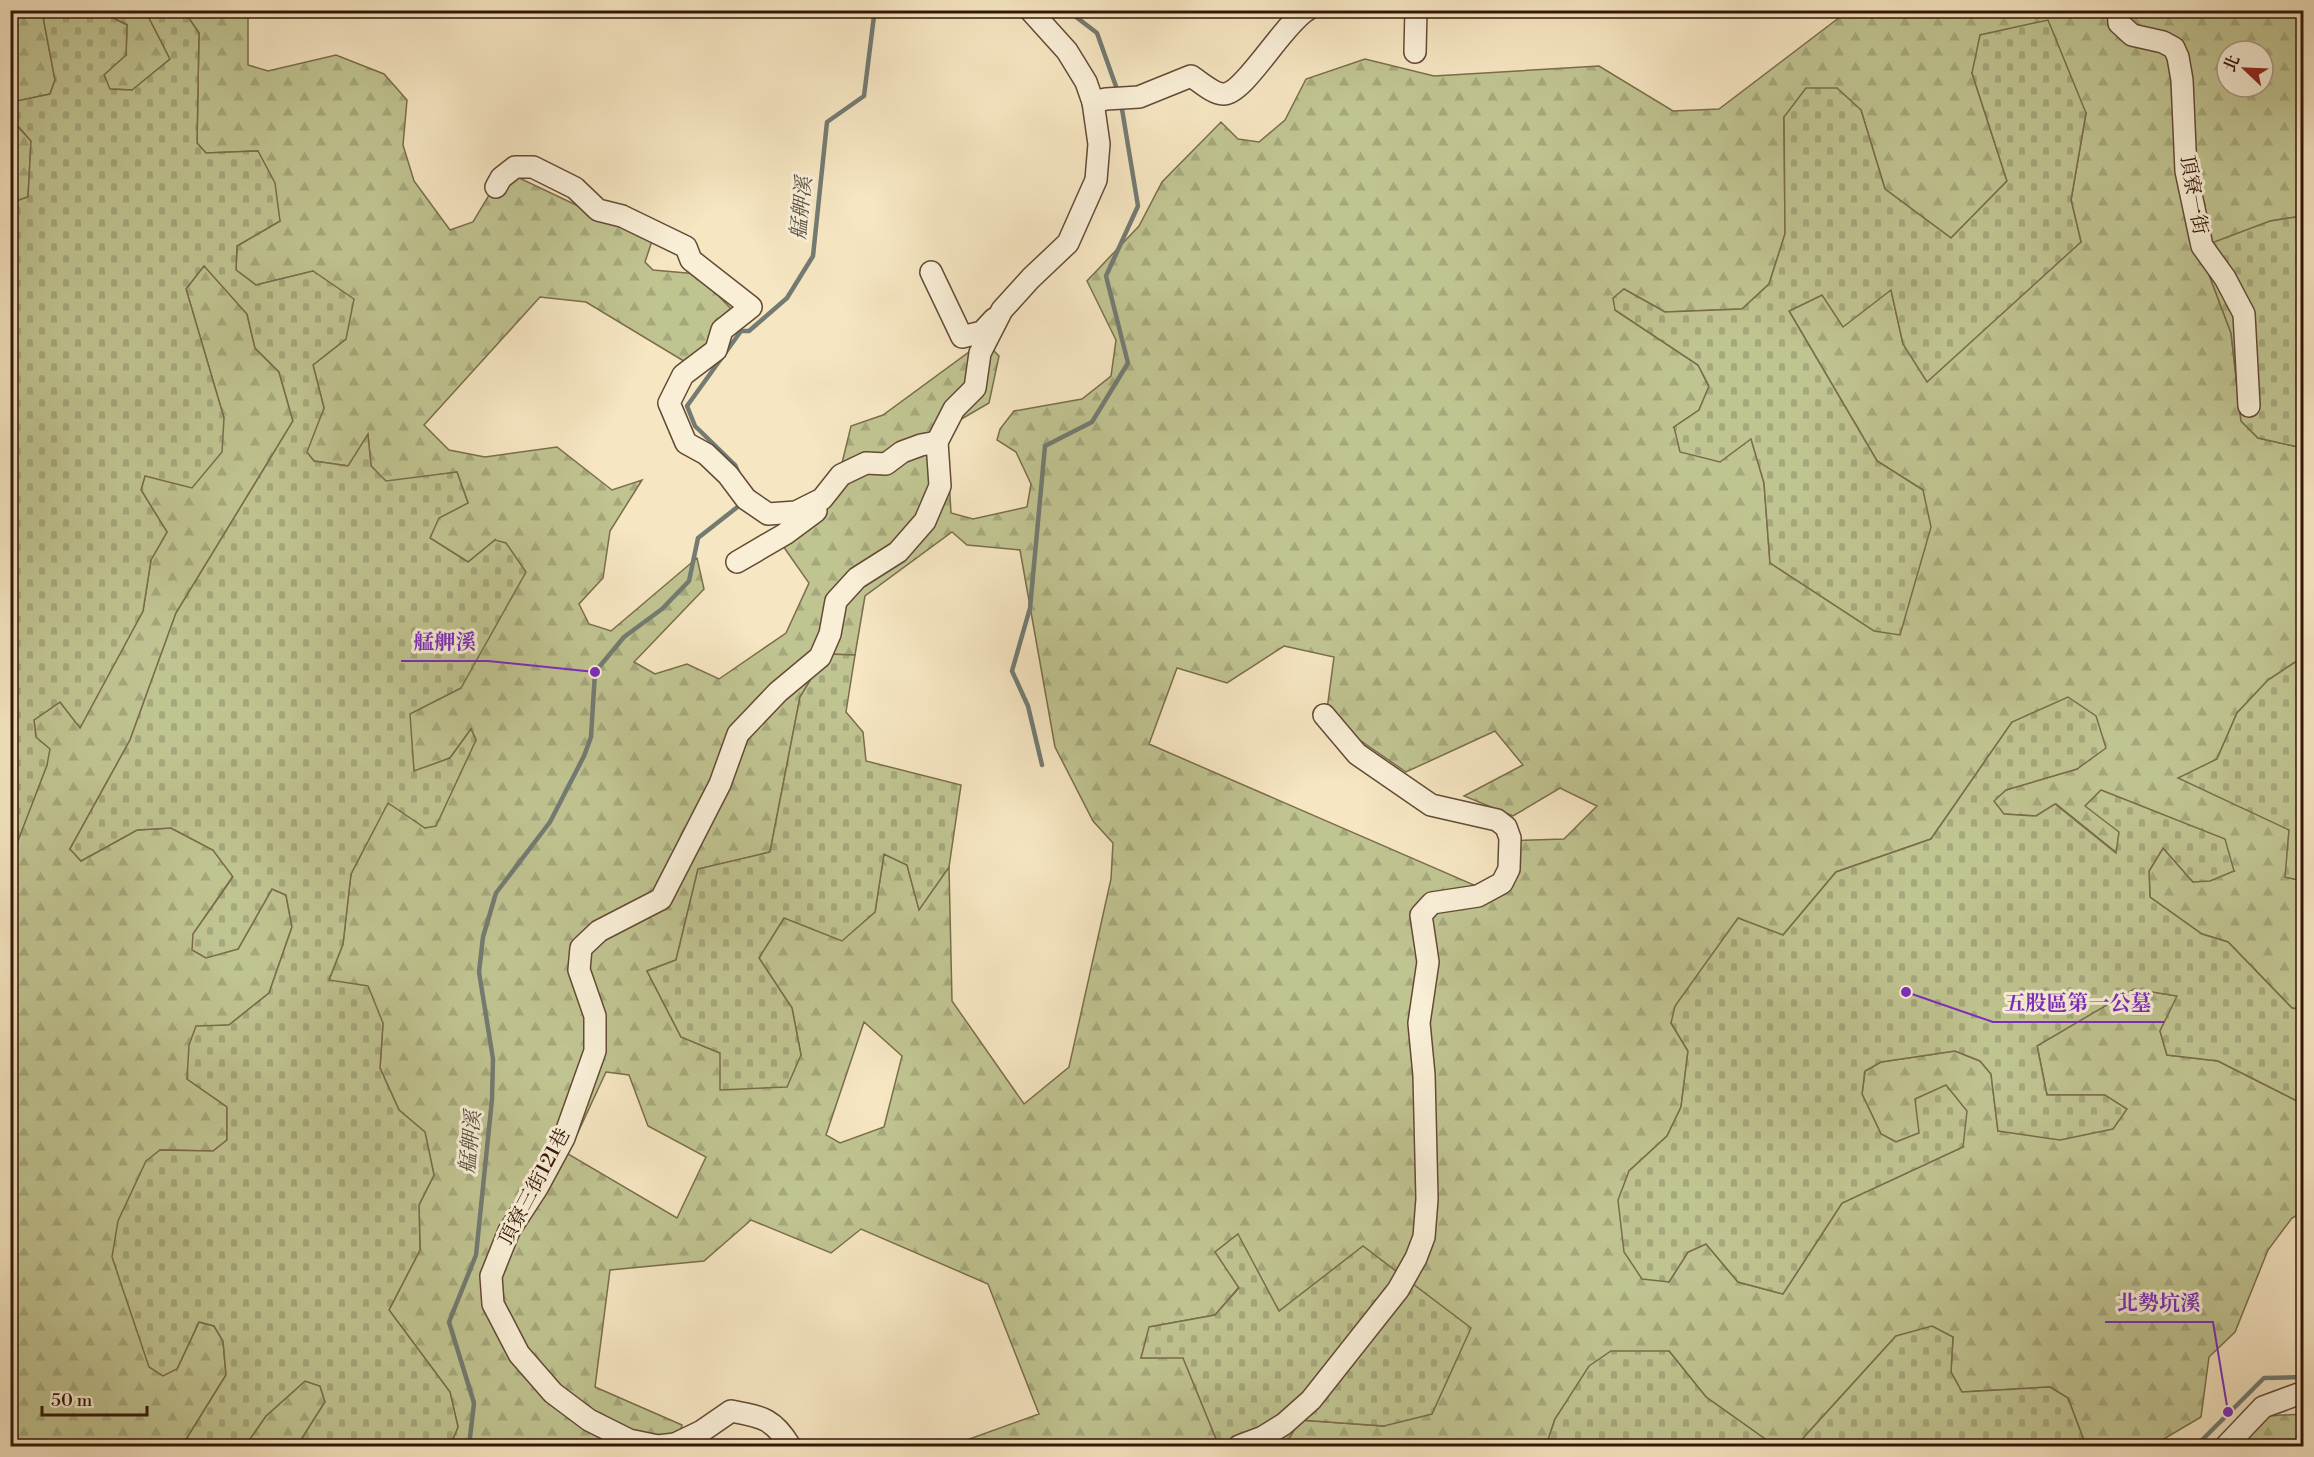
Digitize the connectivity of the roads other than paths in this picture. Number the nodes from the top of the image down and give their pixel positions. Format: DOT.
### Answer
graph roads {
  1 [pos="1030,10"];
  2 [pos="1307,10"];
  3 [pos="1416,10"];
  4 [pos="2118,10"];
  5 [pos="1415,52"];
  6 [pos="1099,100"];
  7 [pos="496,187"];
  8 [pos="931,272"];
  9 [pos="1002,310"];
  10 [pos="2248,406"];
  11 [pos="937,442"];
  12 [pos="822,499"];
  13 [pos="737,562"];
  14 [pos="1324,716"];
  15 [pos="2304,1392"];
  16 [pos="790,1446"];
  17 [pos="1239,1446"];
  18 [pos="2226,1446"];
  1 -- 6 [label="street"];
  2 -- 6 [label="street"];
  3 -- 5 [label="street"];
  4 -- 10 [label="street, 頂寮一街"];
  6 -- 9 [label="street"];
  7 -- 12 [label="street"];
  8 -- 9 [label="street"];
  9 -- 11 [label="street"];
  11 -- 12 [label="street"];
  11 -- 16 [label="street, 頂寮三街121巷"];
  12 -- 13 [label="street"];
  14 -- 17 [label="street"];
  15 -- 18 [label="street"];
}
